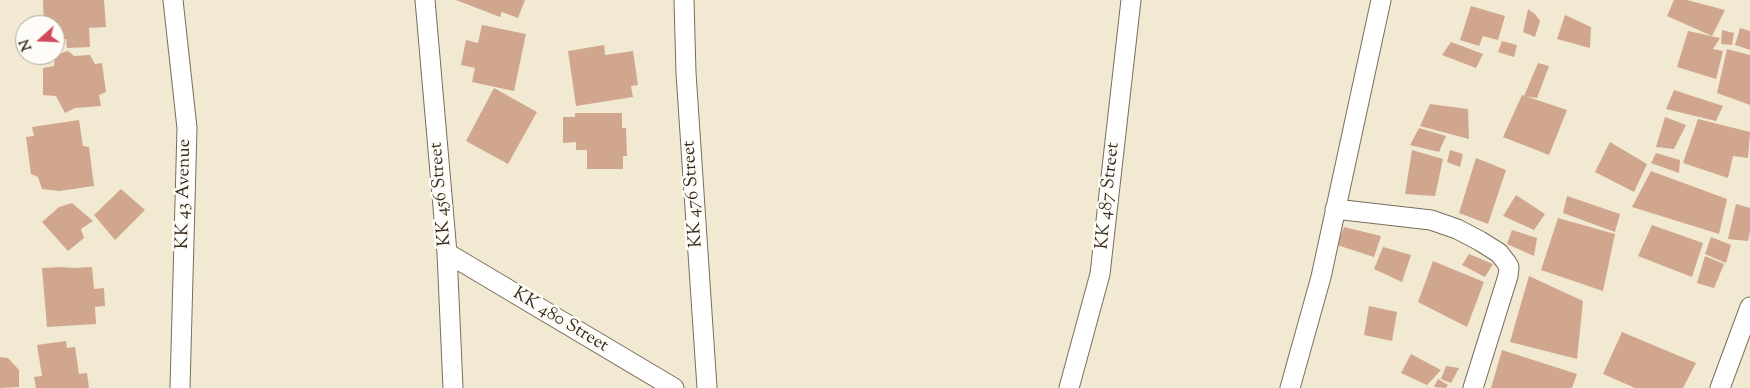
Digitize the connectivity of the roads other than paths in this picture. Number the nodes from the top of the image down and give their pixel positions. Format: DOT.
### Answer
graph roads {
  1 [pos="173,0"];
  2 [pos="425,0"];
  3 [pos="684,0"];
  4 [pos="1131,0"];
  5 [pos="1380,0"];
  6 [pos="1335,209"];
  7 [pos="447,253"];
  8 [pos="1750,307"];
  9 [pos="180,388"];
  10 [pos="454,388"];
  11 [pos="674,388"];
  12 [pos="706,388"];
  13 [pos="1069,388"];
  14 [pos="1290,388"];
  15 [pos="1473,388"];
  16 [pos="1720,388"];
  1 -- 9 [label="street, KK 43 Avenue"];
  2 -- 7 [label="street, KK 456 Street"];
  3 -- 12 [label="street, KK 476 Street"];
  4 -- 13 [label="street, KK 487 Street"];
  5 -- 6 [label="street"];
  6 -- 14 [label="street"];
  6 -- 15 [label="street"];
  7 -- 10 [label="street, KK 456 Street"];
  7 -- 11 [label="street, KK 480 Street"];
  8 -- 16 [label="street"];
}
